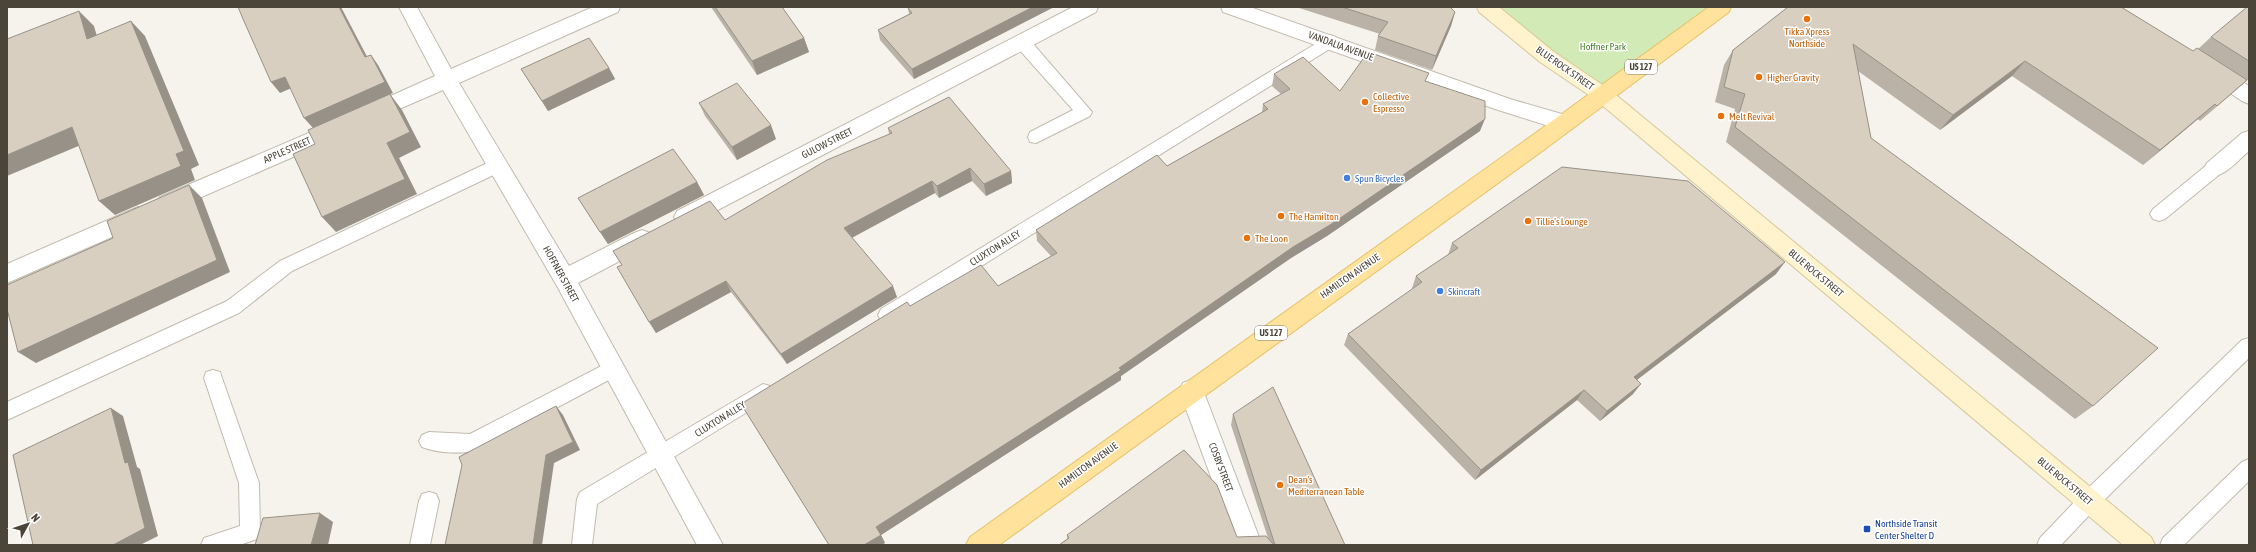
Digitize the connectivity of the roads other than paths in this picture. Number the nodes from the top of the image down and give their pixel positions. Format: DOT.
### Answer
graph roads {
  1 [pos="408,7"];
  2 [pos="611,7"];
  3 [pos="1089,7"];
  4 [pos="1230,7"];
  5 [pos="1486,7"];
  6 [pos="1722,7"];
  7 [pos="1330,41"];
  8 [pos="1022,42"];
  9 [pos="2197,62"];
  10 [pos="448,80"];
  11 [pos="1604,95"];
  12 [pos="2249,96"];
  13 [pos="1565,123"];
  14 [pos="1036,137"];
  15 [pos="2249,139"];
  16 [pos="498,165"];
  17 [pos="2214,169"];
  18 [pos="2159,214"];
  19 [pos="7,274"];
  20 [pos="565,279"];
  21 [pos="871,325"];
  22 [pos="2249,346"];
  23 [pos="613,368"];
  24 [pos="213,378"];
  25 [pos="776,384"];
  26 [pos="1191,390"];
  27 [pos="7,411"];
  28 [pos="429,442"];
  29 [pos="660,456"];
  30 [pos="2249,468"];
  31 [pos="429,501"];
  32 [pos="2089,501"];
  33 [pos="212,545"];
  34 [pos="420,545"];
  35 [pos="582,545"];
  36 [pos="709,545"];
  37 [pos="979,545"];
  38 [pos="1249,545"];
  39 [pos="2047,545"];
  40 [pos="2142,545"];
  41 [pos="2170,545"];
  1 -- 10 [label="street, HOFFNER STREET"];
  2 -- 10 [label="street, APPLE STREET"];
  3 -- 8 [label="street, GULOW STREET"];
  4 -- 7 [label="street, VANDALIA AVENUE"];
  5 -- 11 [label="street, BLUE ROCK STREET"];
  6 -- 11 [label="main road, HAMILTON AVENUE / US 127"];
  7 -- 13 [label="street, VANDALIA AVENUE"];
  7 -- 21 [label="lane, CLUXTON ALLEY"];
  8 -- 14 [label="lane"];
  8 -- 20 [label="street, GULOW STREET"];
  9 -- 12 [label="street"];
  10 -- 16 [label="street, HOFFNER STREET"];
  10 -- 19 [label="street, APPLE STREET"];
  11 -- 13 [label="main road, HAMILTON AVENUE / US 127"];
  11 -- 32 [label="street, BLUE ROCK STREET"];
  13 -- 26 [label="main road, HAMILTON AVENUE / US 127"];
  15 -- 17 [label="street"];
  16 -- 20 [label="street, HOFFNER STREET"];
  16 -- 27 [label="lane"];
  17 -- 18 [label="lane"];
  20 -- 23 [label="street, HOFFNER STREET"];
  22 -- 32 [label="lane"];
  23 -- 28 [label="lane"];
  23 -- 29 [label="street, HOFFNER STREET"];
  24 -- 33 [label="lane"];
  25 -- 29 [label="lane, CLUXTON ALLEY"];
  26 -- 37 [label="main road, HAMILTON AVENUE / US 127"];
  26 -- 38 [label="street, COSBY STREET"];
  29 -- 35 [label="lane, CLUXTON ALLEY"];
  29 -- 36 [label="street, HOFFNER STREET"];
  30 -- 41 [label="lane"];
  31 -- 34 [label="lane"];
  32 -- 39 [label="lane"];
  32 -- 40 [label="street, BLUE ROCK STREET"];
}
